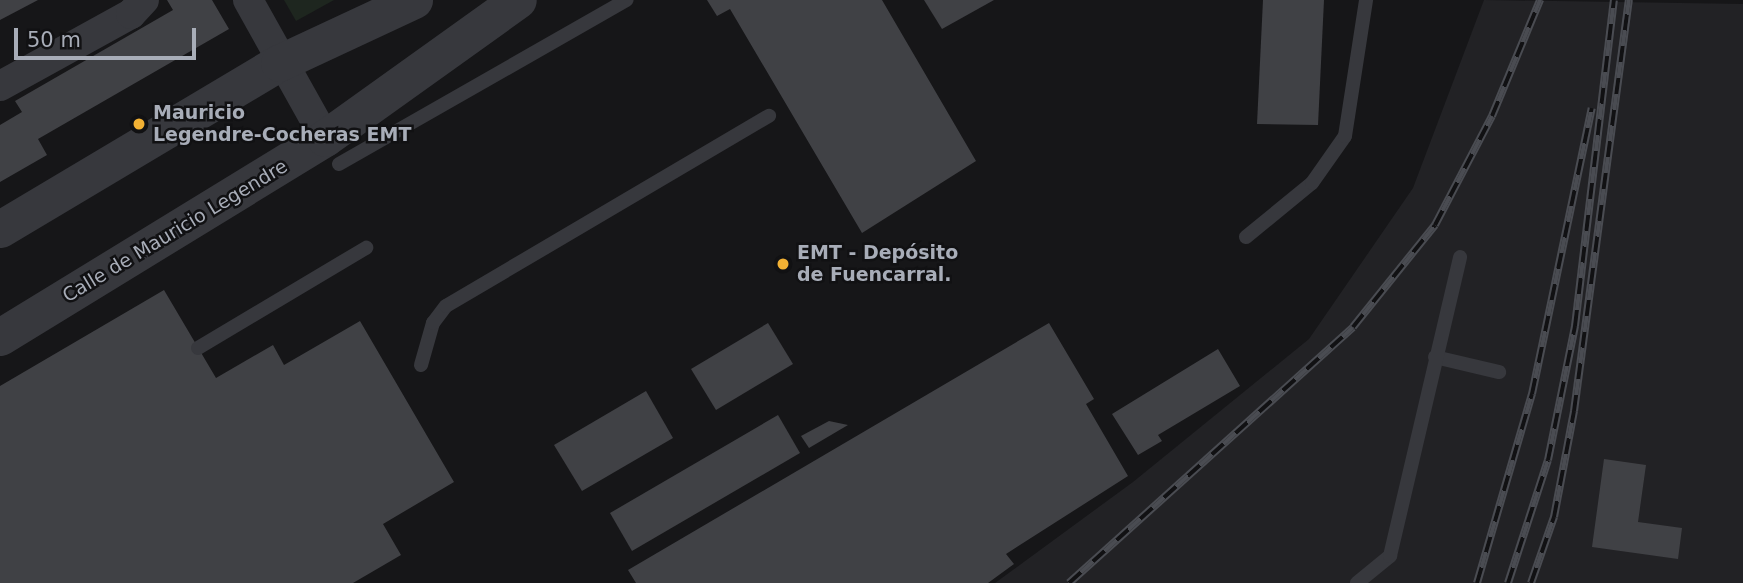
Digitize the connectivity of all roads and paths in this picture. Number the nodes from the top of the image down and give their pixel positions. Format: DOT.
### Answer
graph roads {
  1 [pos="144,0"];
  2 [pos="248,0"];
  3 [pos="414,0"];
  4 [pos="518,0"];
  5 [pos="626,0"];
  6 [pos="1366,0"];
  7 [pos="279,63"];
  8 [pos="0,86"];
  9 [pos="769,116"];
  10 [pos="332,151"];
  11 [pos="0,229"];
  12 [pos="1245,237"];
  13 [pos="366,248"];
  14 [pos="1460,257"];
  15 [pos="0,337"];
  16 [pos="198,348"];
  17 [pos="1435,357"];
  18 [pos="421,365"];
  19 [pos="1499,373"];
  20 [pos="1357,583"];
  1 -- 8 [label="street"];
  2 -- 7 [label="street"];
  3 -- 7 [label="street"];
  4 -- 10 [label="street, Calle de Mauricio Legendre"];
  5 -- 10 [label="lane"];
  6 -- 12 [label="lane"];
  7 -- 10 [label="street"];
  7 -- 11 [label="street"];
  9 -- 18 [label="lane"];
  10 -- 15 [label="street, Calle de Mauricio Legendre"];
  13 -- 16 [label="lane"];
  14 -- 17 [label="lane"];
  17 -- 19 [label="lane"];
  17 -- 20 [label="lane"];
}
